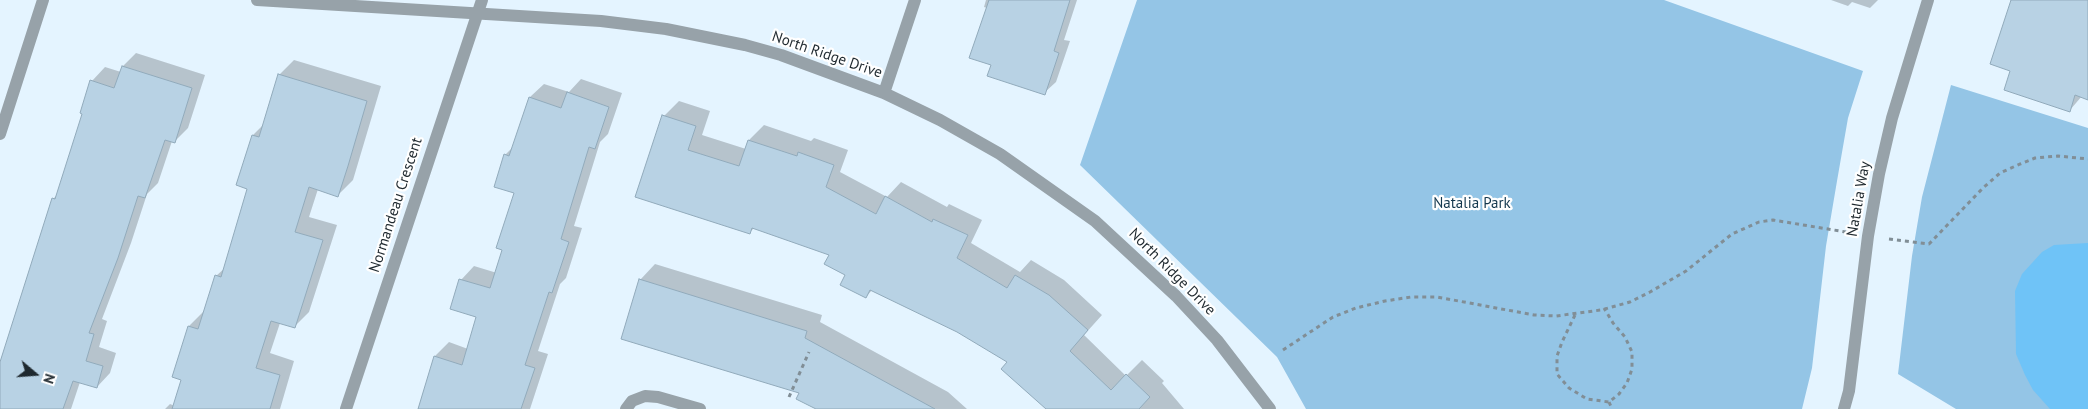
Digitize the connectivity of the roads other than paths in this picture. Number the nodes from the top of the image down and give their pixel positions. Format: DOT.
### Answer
graph roads {
  1 [pos="43,0"];
  2 [pos="257,0"];
  3 [pos="915,0"];
  4 [pos="1928,0"];
  5 [pos="480,6"];
  6 [pos="884,93"];
  7 [pos="0,134"];
  8 [pos="346,409"];
  9 [pos="626,409"];
  10 [pos="700,409"];
  11 [pos="1270,409"];
  12 [pos="1844,409"];
  1 -- 7 [label="street"];
  2 -- 5 [label="street, North Ridge Drive"];
  3 -- 6 [label="street"];
  4 -- 12 [label="street, Natalia Way"];
  5 -- 6 [label="street, North Ridge Drive"];
  5 -- 8 [label="street, Normandeau Crescent"];
  6 -- 11 [label="street, North Ridge Drive"];
  9 -- 10 [label="street"];
}
